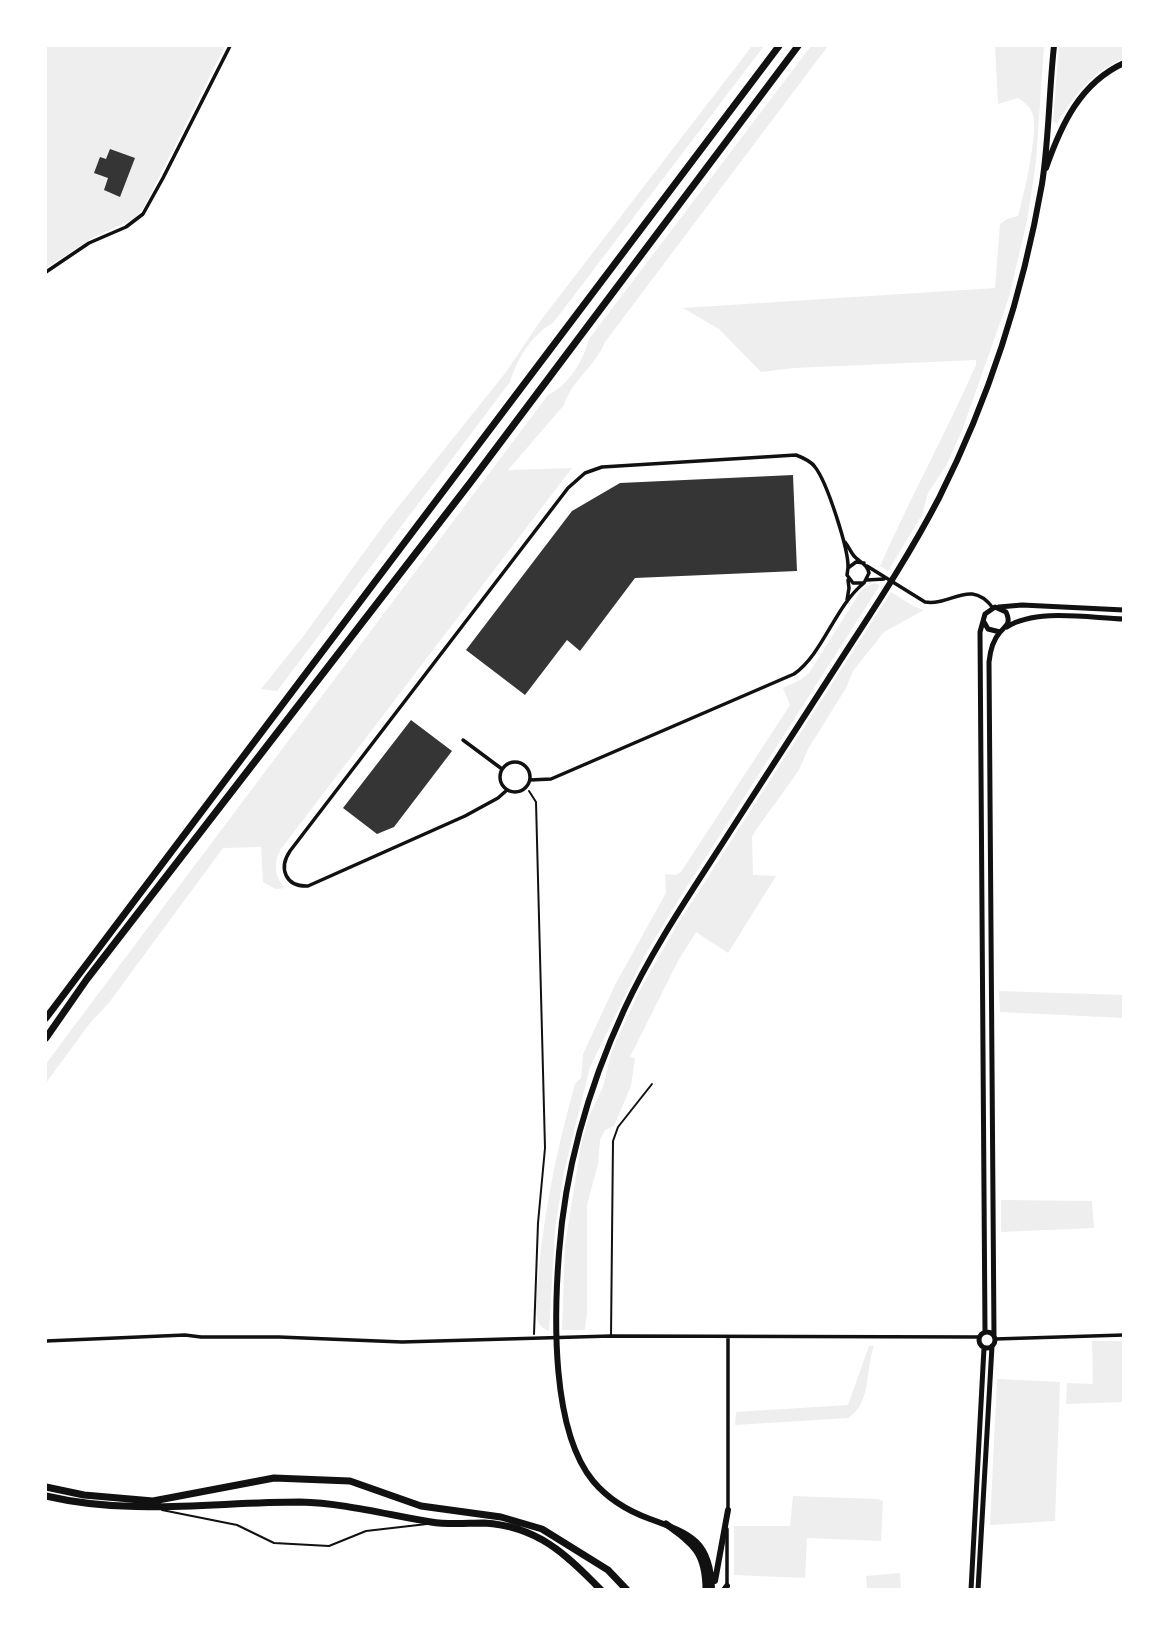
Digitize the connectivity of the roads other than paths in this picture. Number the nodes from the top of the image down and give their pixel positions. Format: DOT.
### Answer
graph roads {
  1 [pos="230,46"];
  2 [pos="779,46"];
  3 [pos="798,46"];
  4 [pos="1054,46"];
  5 [pos="1124,63"];
  6 [pos="1042,180"];
  7 [pos="46,272"];
  8 [pos="844,540"];
  9 [pos="865,565"];
  10 [pos="848,568"];
  11 [pos="848,578"];
  12 [pos="886,579"];
  13 [pos="865,582"];
  14 [pos="846,602"];
  15 [pos="996,608"];
  16 [pos="1124,610"];
  17 [pos="1124,619"];
  18 [pos="984,622"];
  19 [pos="1007,627"];
  20 [pos="1000,632"];
  21 [pos="463,740"];
  22 [pos="502,769"];
  23 [pos="530,780"];
  24 [pos="507,790"];
  25 [pos="46,1018"];
  26 [pos="46,1038"];
  27 [pos="652,1084"];
  28 [pos="985,1331"];
  29 [pos="1124,1335"];
  30 [pos="611,1336"];
  31 [pos="728,1337"];
  32 [pos="979,1337"];
  33 [pos="995,1337"];
  34 [pos="46,1341"];
  35 [pos="992,1346"];
  36 [pos="984,1348"];
  37 [pos="46,1487"];
  38 [pos="46,1496"];
  39 [pos="158,1508"];
  40 [pos="727,1510"];
  41 [pos="434,1523"];
  42 [pos="666,1524"];
  43 [pos="726,1588"];
  44 [pos="601,1590"];
  45 [pos="627,1590"];
  46 [pos="706,1590"];
  47 [pos="713,1590"];
  48 [pos="971,1590"];
  49 [pos="978,1590"];
  1 -- 7 [label="street"];
  2 -- 25 [label="highway"];
  3 -- 26 [label="highway"];
  4 -- 6 [label="highway"];
  5 -- 6 [label="highway"];
  6 -- 42 [label="highway"];
  8 -- 9 [label="street"];
  8 -- 10 [label="street"];
  8 -- 24 [label="street"];
  9 -- 10 [label="street"];
  9 -- 12 [label="street"];
  9 -- 13 [label="street"];
  10 -- 11 [label="street"];
  11 -- 13 [label="street"];
  11 -- 14 [label="street"];
  12 -- 13 [label="street"];
  12 -- 15 [label="street"];
  13 -- 14 [label="street"];
  14 -- 23 [label="street"];
  15 -- 16 [label="street"];
  15 -- 18 [label="street"];
  15 -- 19 [label="street"];
  17 -- 19 [label="street"];
  18 -- 20 [label="street"];
  18 -- 28 [label="street"];
  19 -- 20 [label="street"];
  20 -- 33 [label="street"];
  21 -- 22 [label="street"];
  22 -- 23 [label="street"];
  22 -- 24 [label="street"];
  23 -- 24 [label="street"];
  27 -- 30 [label="lane"];
  28 -- 32 [label="street"];
  28 -- 33 [label="street"];
  29 -- 33 [label="street"];
  30 -- 31 [label="street"];
  30 -- 34 [label="street"];
  31 -- 32 [label="street"];
  31 -- 40 [label="street"];
  32 -- 36 [label="street"];
  33 -- 35 [label="street"];
  35 -- 36 [label="street"];
  35 -- 49 [label="street"];
  36 -- 48 [label="street"];
  37 -- 45 [label="highway"];
  38 -- 39 [label="highway"];
  39 -- 41 [label="highway"];
  39 -- 41 [label="lane"];
  40 -- 43 [label="street"];
  40 -- 47 [label="highway"];
  41 -- 44 [label="highway"];
  42 -- 46 [label="highway"];
  42 -- 47 [label="highway"];
}
